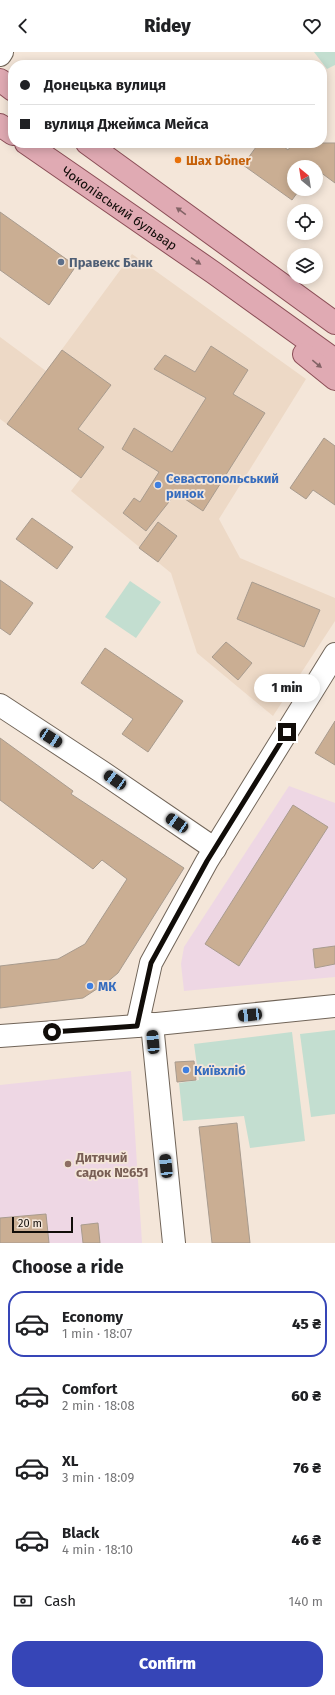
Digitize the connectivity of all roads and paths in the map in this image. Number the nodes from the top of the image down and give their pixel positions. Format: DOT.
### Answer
graph roads {
  1 [pos="2,52"];
  2 [pos="0,54"];
  3 [pos="0,80"];
  4 [pos="8,86"];
  5 [pos="33,148"];
  6 [pos="94,148"];
  7 [pos="235,250"];
  8 [pos="214,273"];
  9 [pos="335,306"];
  10 [pos="335,323"];
  11 [pos="335,360"];
  12 [pos="335,379"];
  13 [pos="335,654"];
  14 [pos="0,705"];
  15 [pos="215,848"];
  16 [pos="335,1006"];
  17 [pos="144,1025"];
  18 [pos="0,1036"];
  19 [pos="174,1243"];
  1 -- 2 [label="street"];
  3 -- 4 [label="main road"];
  5 -- 8 [label="main road, Чоколівський бульвар, one-way"];
  7 -- 6 [label="main road, one-way"];
  7 -- 9 [label="main road"];
  7 -- 10 [label="main road"];
  8 -- 11 [label="main road, Чоколівський бульвар"];
  8 -- 12 [label="main road, Чоколівський бульвар, one-way"];
  13 -- 15 [label="street"];
  14 -- 15 [label="street"];
  15 -- 17 [label="street"];
  16 -- 17 [label="street"];
  17 -- 18 [label="street"];
  17 -- 19 [label="street"];
}
